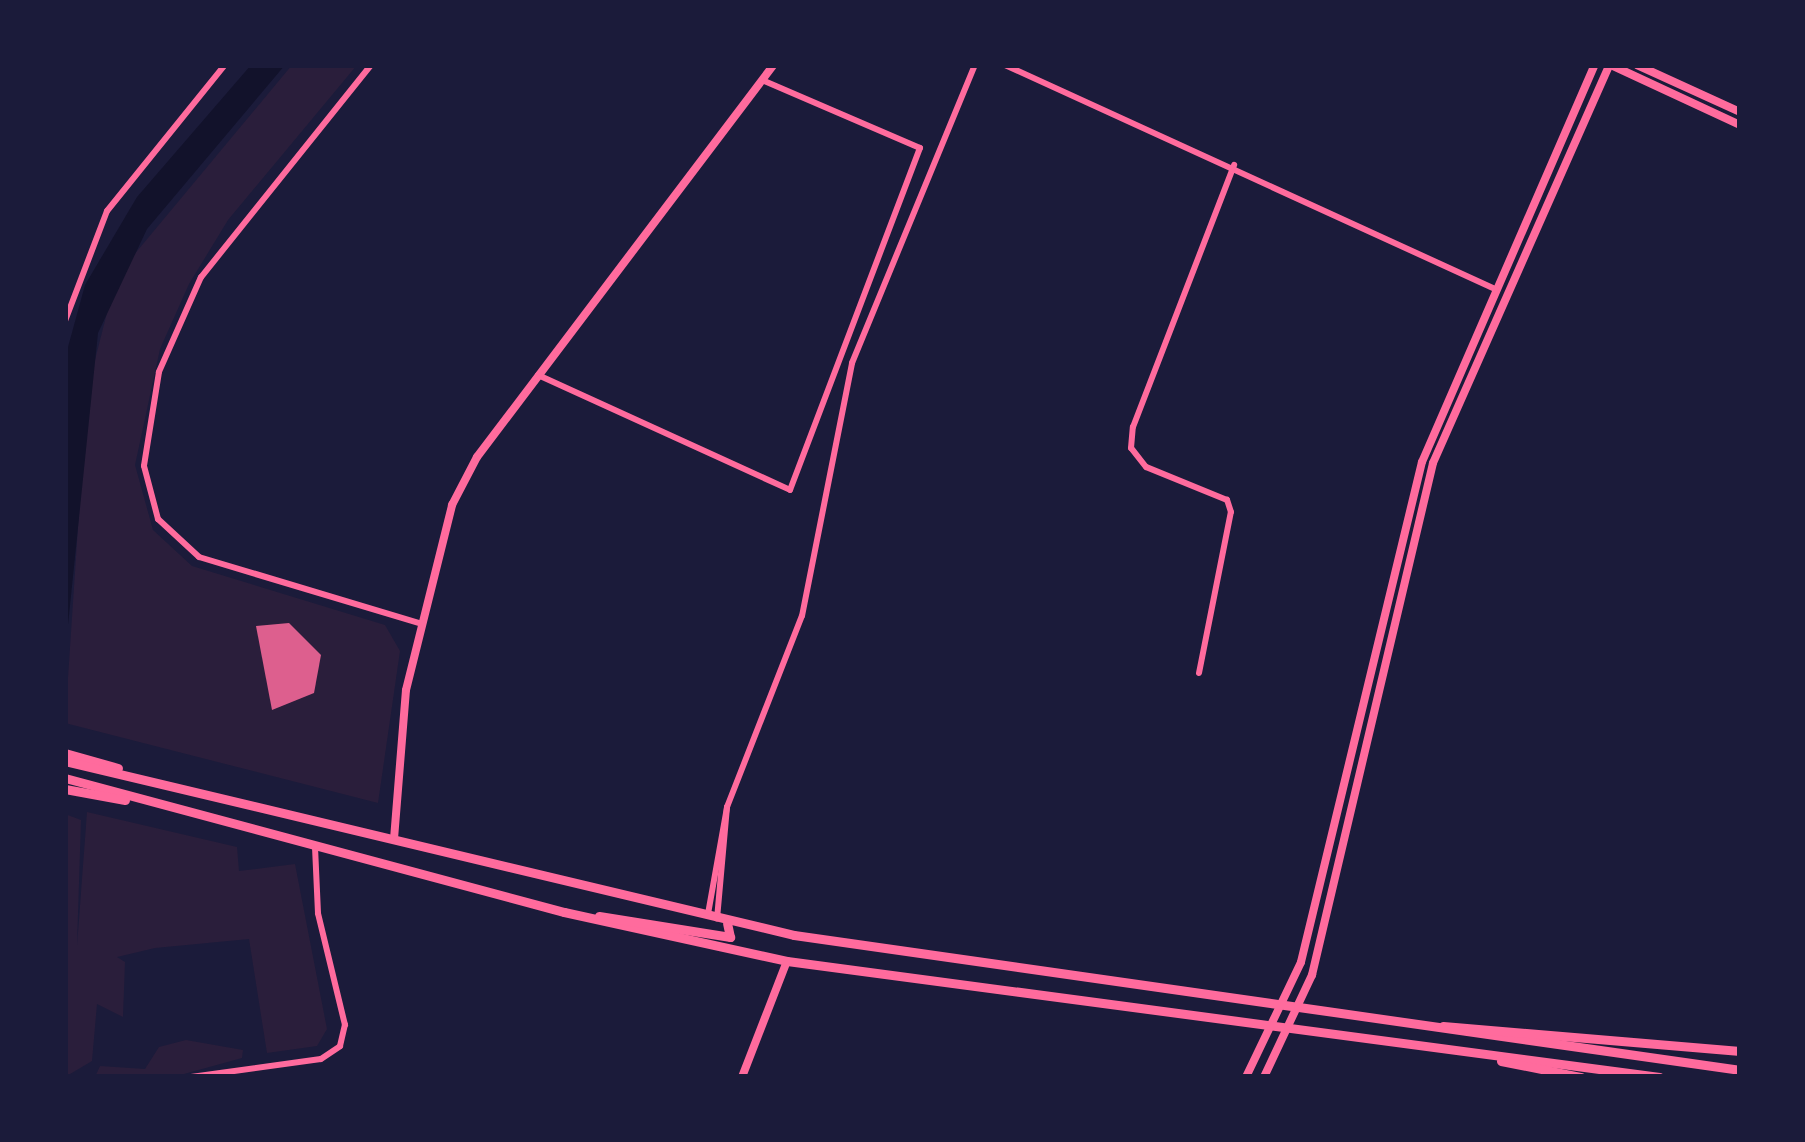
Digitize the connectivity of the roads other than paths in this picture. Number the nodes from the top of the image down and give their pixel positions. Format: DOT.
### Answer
graph roads {
  1 [pos="225,65"];
  2 [pos="372,65"];
  3 [pos="773,65"];
  4 [pos="975,65"];
  5 [pos="1005,65"];
  6 [pos="1595,65"];
  7 [pos="1610,65"];
  8 [pos="1637,65"];
  9 [pos="762,80"];
  10 [pos="1740,112"];
  11 [pos="1740,125"];
  12 [pos="1234,165"];
  13 [pos="1493,288"];
  14 [pos="65,321"];
  15 [pos="538,376"];
  16 [pos="419,623"];
  17 [pos="1199,673"];
  18 [pos="65,752"];
  19 [pos="74,761"];
  20 [pos="68,784"];
  21 [pos="394,839"];
  22 [pos="315,847"];
  23 [pos="576,915"];
  24 [pos="716,920"];
  25 [pos="787,961"];
  26 [pos="1283,1007"];
  27 [pos="1298,1009"];
  28 [pos="1271,1024"];
  29 [pos="1289,1026"];
  30 [pos="1410,1026"];
  31 [pos="1425,1045"];
  32 [pos="1740,1051"];
  33 [pos="1740,1070"];
  34 [pos="190,1077"];
  35 [pos="742,1077"];
  36 [pos="1246,1077"];
  37 [pos="1264,1077"];
  38 [pos="1581,1077"];
  39 [pos="1659,1077"];
  1 -- 14 [label="street"];
  2 -- 16 [label="street"];
  3 -- 9 [label="street"];
  4 -- 24 [label="street"];
  5 -- 12 [label="street"];
  6 -- 13 [label="street"];
  7 -- 11 [label="street"];
  7 -- 27 [label="street"];
  8 -- 10 [label="street"];
  9 -- 15 [label="street"];
  9 -- 15 [label="street"];
  12 -- 13 [label="street"];
  12 -- 17 [label="street"];
  13 -- 26 [label="street"];
  15 -- 16 [label="street"];
  16 -- 21 [label="street"];
  18 -- 19 [label="main road"];
  19 -- 21 [label="main road"];
  20 -- 22 [label="main road"];
  21 -- 24 [label="main road"];
  22 -- 23 [label="main road"];
  22 -- 34 [label="street"];
  23 -- 24 [label="main road"];
  23 -- 25 [label="main road"];
  24 -- 26 [label="main road"];
  25 -- 28 [label="main road"];
  25 -- 35 [label="street"];
  26 -- 27 [label="main road"];
  26 -- 28 [label="street"];
  27 -- 29 [label="street"];
  27 -- 30 [label="main road"];
  28 -- 29 [label="main road"];
  28 -- 36 [label="street"];
  29 -- 31 [label="main road"];
  29 -- 37 [label="street"];
  30 -- 32 [label="main road"];
  30 -- 33 [label="main road"];
  31 -- 38 [label="main road"];
  31 -- 39 [label="main road"];
}
